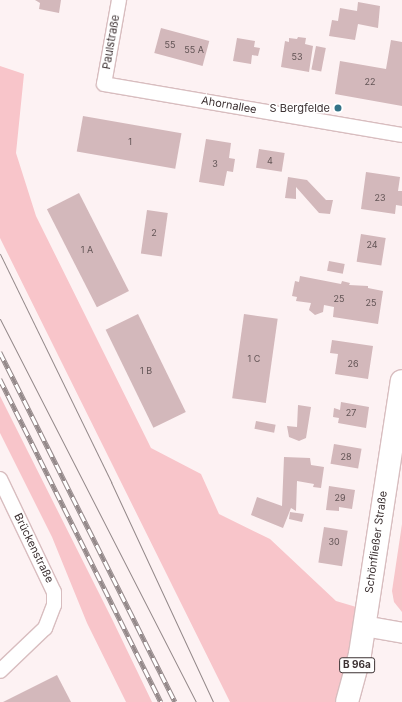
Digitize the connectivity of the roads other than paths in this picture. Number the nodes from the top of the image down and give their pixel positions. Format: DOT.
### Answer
graph roads {
  1 [pos="119,0"];
  2 [pos="104,84"];
  3 [pos="402,135"];
  4 [pos="402,381"];
  5 [pos="0,479"];
  6 [pos="364,626"];
  7 [pos="402,633"];
  8 [pos="0,671"];
  9 [pos="346,702"];
  1 -- 2 [label="street, Paulstraße"];
  2 -- 3 [label="street, Ahornallee"];
  4 -- 6 [label="main road, Schönfließer Straße / B 96a"];
  5 -- 8 [label="street, Brückenstraße"];
  6 -- 7 [label="main road"];
  6 -- 9 [label="main road, Schönfließer Straße / B 96a"];
}
